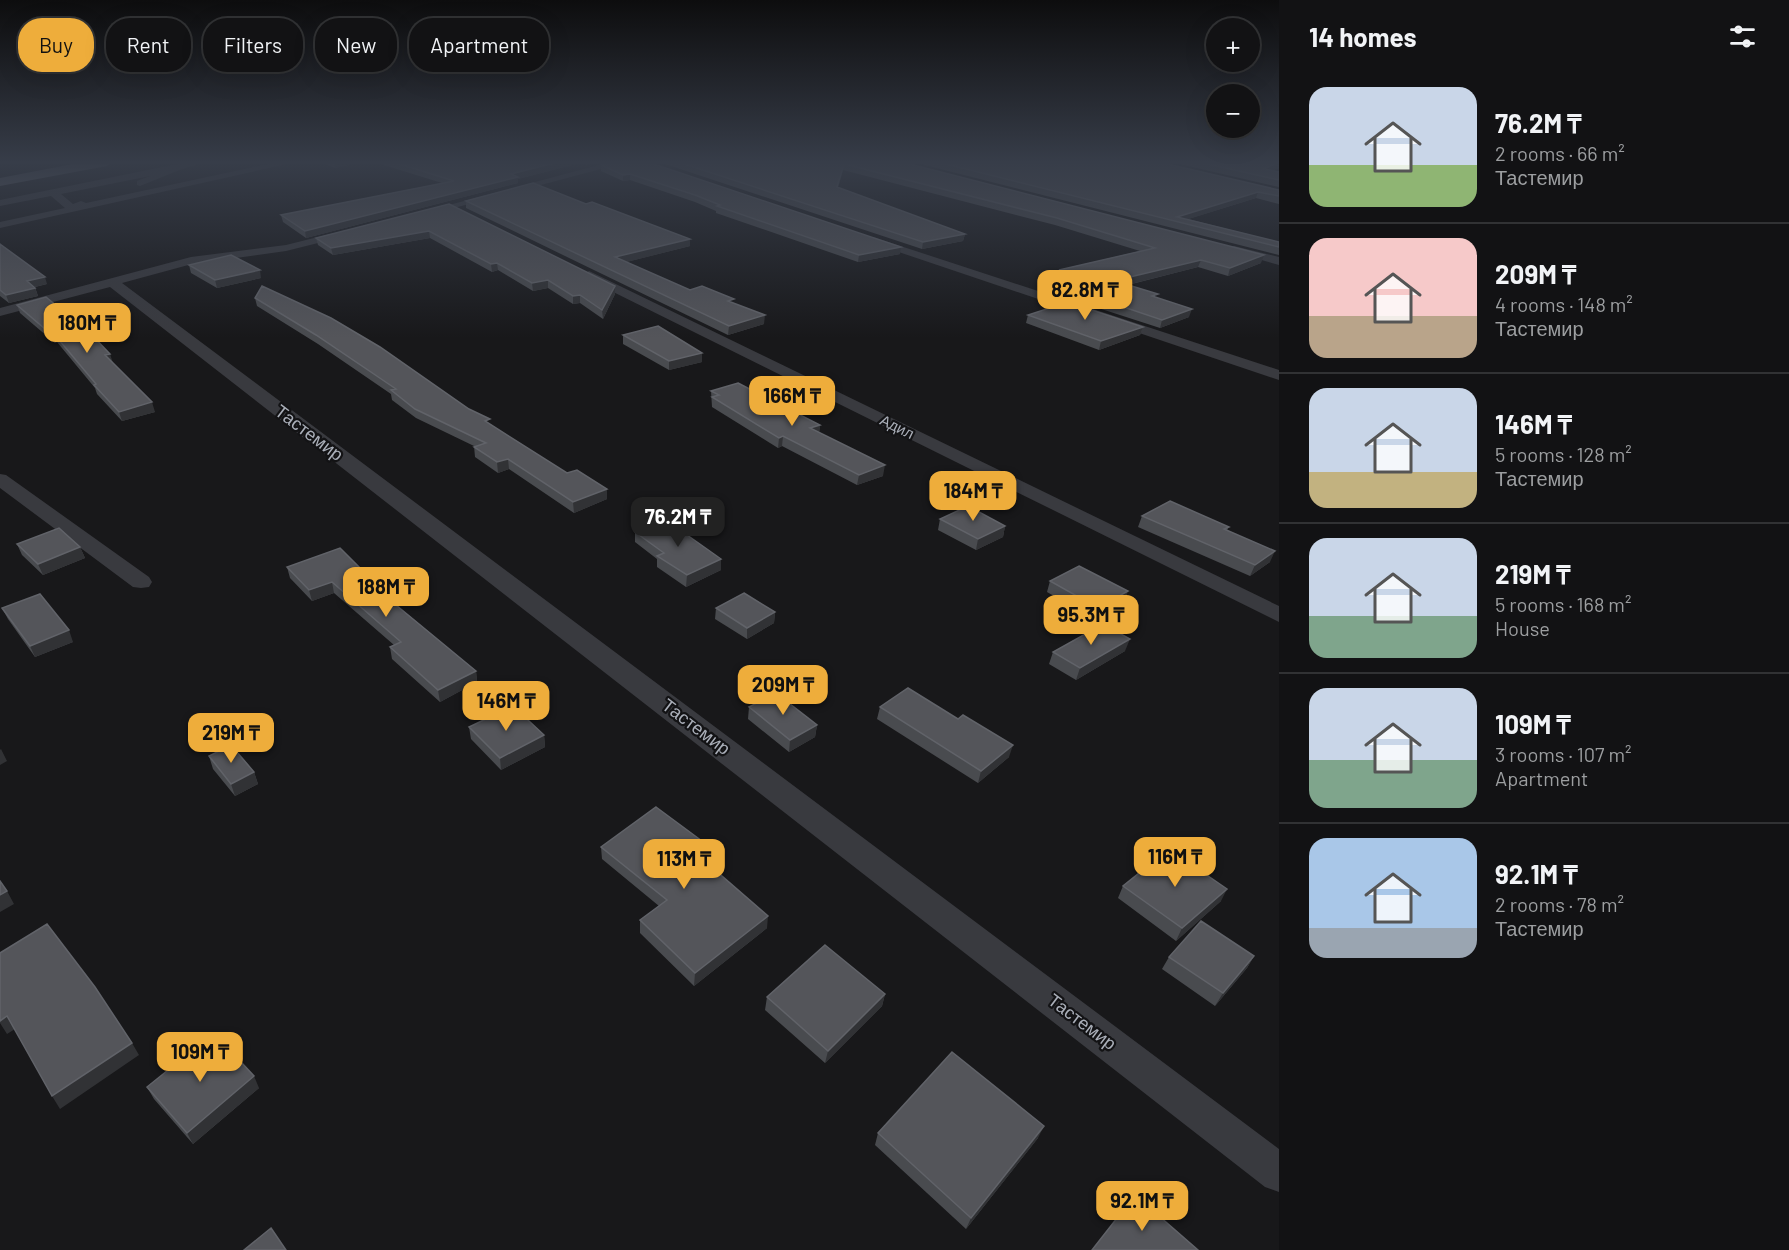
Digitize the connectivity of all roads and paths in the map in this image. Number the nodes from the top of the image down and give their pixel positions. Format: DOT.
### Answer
graph roads {
  1 [pos="20,220"];
  2 [pos="0,225"];
  3 [pos="363,228"];
  4 [pos="864,237"];
  5 [pos="1222,246"];
  6 [pos="1279,261"];
  7 [pos="580,270"];
  8 [pos="112,282"];
  9 [pos="0,312"];
  10 [pos="1279,375"];
  11 [pos="0,479"];
  12 [pos="141,582"];
  13 [pos="1279,615"];
  14 [pos="1279,1173"];
  1 -- 2 [label="street"];
  3 -- 8 [label="street"];
  4 -- 10 [label="street"];
  5 -- 6 [label="street"];
  7 -- 13 [label="street, Адил"];
  8 -- 9 [label="street"];
  8 -- 14 [label="street, Тастемир"];
  11 -- 12 [label="street"];
}
